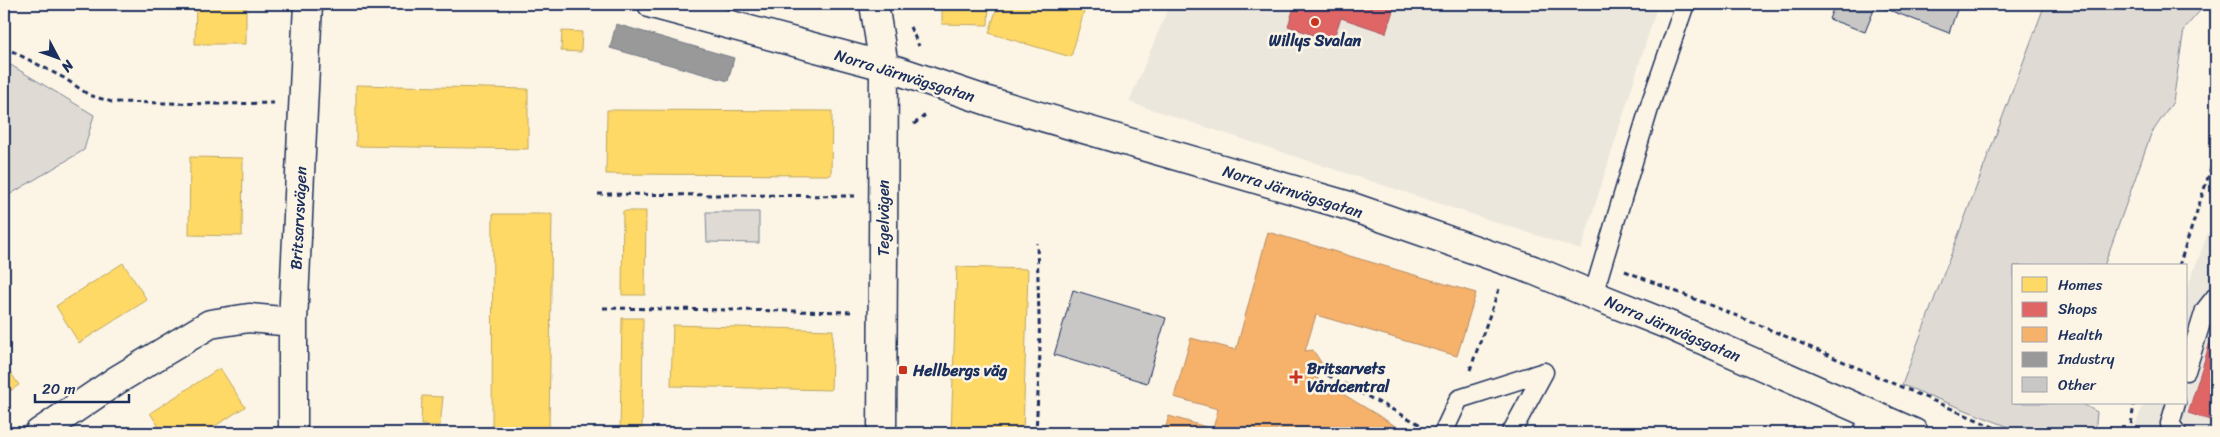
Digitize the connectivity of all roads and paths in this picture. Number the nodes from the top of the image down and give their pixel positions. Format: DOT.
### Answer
graph roads {
  1 [pos="308,4"];
  2 [pos="652,4"];
  3 [pos="874,4"];
  4 [pos="1685,4"];
  5 [pos="4,47"];
  6 [pos="884,66"];
  7 [pos="304,102"];
  8 [pos="2216,153"];
  9 [pos="598,194"];
  10 [pos="883,196"];
  11 [pos="1037,243"];
  12 [pos="1509,262"];
  13 [pos="2180,264"];
  14 [pos="1602,265"];
  15 [pos="1594,295"];
  16 [pos="2216,296"];
  17 [pos="603,308"];
  18 [pos="882,313"];
  19 [pos="293,322"];
  20 [pos="2188,365"];
  21 [pos="1320,371"];
  22 [pos="1459,399"];
  23 [pos="2134,404"];
  24 [pos="2176,404"];
  25 [pos="1866,424"];
  26 [pos="1436,431"];
  27 [pos="39,433"];
  28 [pos="293,433"];
  29 [pos="882,433"];
  30 [pos="1036,433"];
  31 [pos="1511,433"];
  32 [pos="1914,433"];
  33 [pos="2007,433"];
  34 [pos="2130,433"];
  35 [pos="2177,433"];
  1 -- 7 [label="street, Britsarvsvägen"];
  2 -- 6 [label="street, Norra Järnvägsgatan"];
  3 -- 6 [label="street, Tegelvägen"];
  4 -- 14 [label="lane"];
  5 -- 7 [label="path"];
  6 -- 10 [label="street, Tegelvägen"];
  6 -- 12 [label="street, Norra Järnvägsgatan"];
  7 -- 19 [label="street, Britsarvsvägen"];
  8 -- 13 [label="path"];
  9 -- 10 [label="path"];
  10 -- 18 [label="street, Tegelvägen"];
  11 -- 30 [label="path"];
  12 -- 15 [label="street, Norra Järnvägsgatan"];
  12 -- 22 [label="path"];
  14 -- 15 [label="lane"];
  14 -- 33 [label="path"];
  15 -- 25 [label="street, Norra Järnvägsgatan"];
  16 -- 20 [label="lane"];
  17 -- 18 [label="path"];
  18 -- 29 [label="street, Tegelvägen"];
  19 -- 27 [label="street"];
  19 -- 28 [label="street, Britsarvsvägen"];
  21 -- 26 [label="path"];
  22 -- 26 [label="lane"];
  22 -- 31 [label="lane"];
  23 -- 34 [label="path"];
  24 -- 35 [label="lane"];
  25 -- 32 [label="street, Norra Järnvägsgatan"];
}
